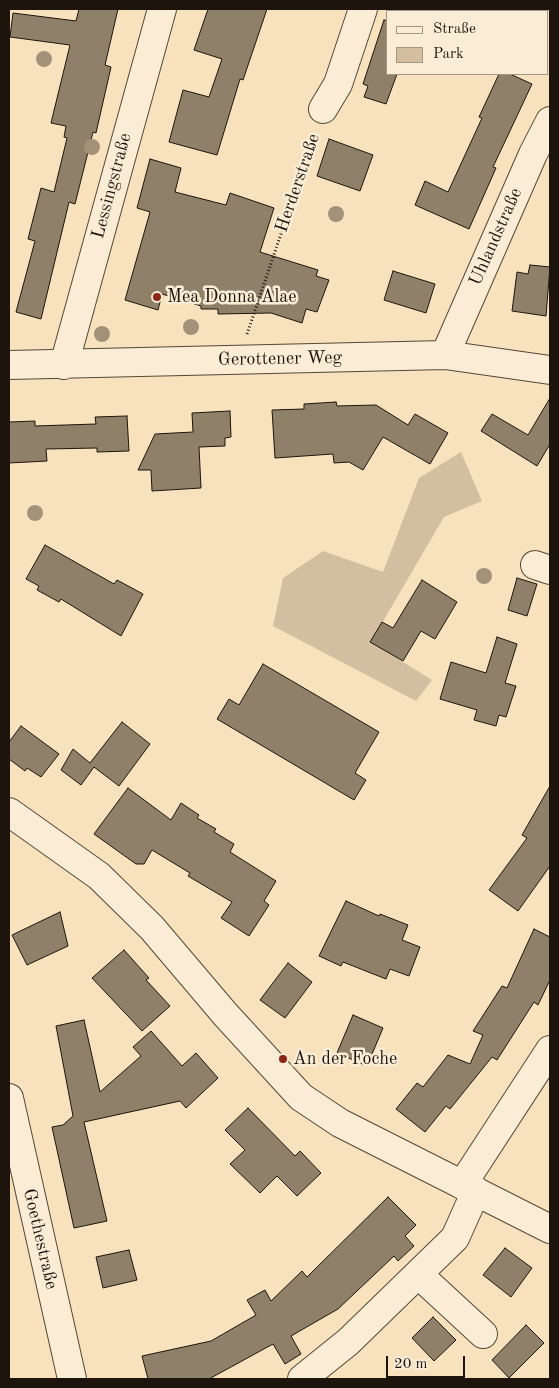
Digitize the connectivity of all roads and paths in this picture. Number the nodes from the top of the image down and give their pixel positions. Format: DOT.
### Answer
graph roads {
  1 [pos="162,9"];
  2 [pos="363,9"];
  3 [pos="323,110"];
  4 [pos="550,121"];
  5 [pos="445,355"];
  6 [pos="237,359"];
  7 [pos="9,365"];
  8 [pos="64,365"];
  9 [pos="550,370"];
  10 [pos="9,812"];
  11 [pos="550,1050"];
  12 [pos="9,1098"];
  13 [pos="469,1188"];
  14 [pos="550,1229"];
  15 [pos="418,1274"];
  16 [pos="483,1334"];
  17 [pos="72,1379"];
  18 [pos="302,1379"];
  1 -- 8 [label="street, Lessingstraße"];
  2 -- 3 [label="street, Herderstraße"];
  3 -- 6 [label="path, Herderstraße"];
  4 -- 5 [label="street, Uhlandstraße"];
  5 -- 6 [label="street, Gerottener Weg"];
  5 -- 9 [label="street, Gerottener Weg"];
  6 -- 8 [label="street, Gerottener Weg"];
  7 -- 8 [label="street, Gerottener Weg"];
  10 -- 13 [label="street"];
  11 -- 13 [label="street"];
  12 -- 17 [label="street, Goethestraße"];
  13 -- 14 [label="street"];
  13 -- 15 [label="street"];
  15 -- 16 [label="street"];
  15 -- 18 [label="street"];
}
